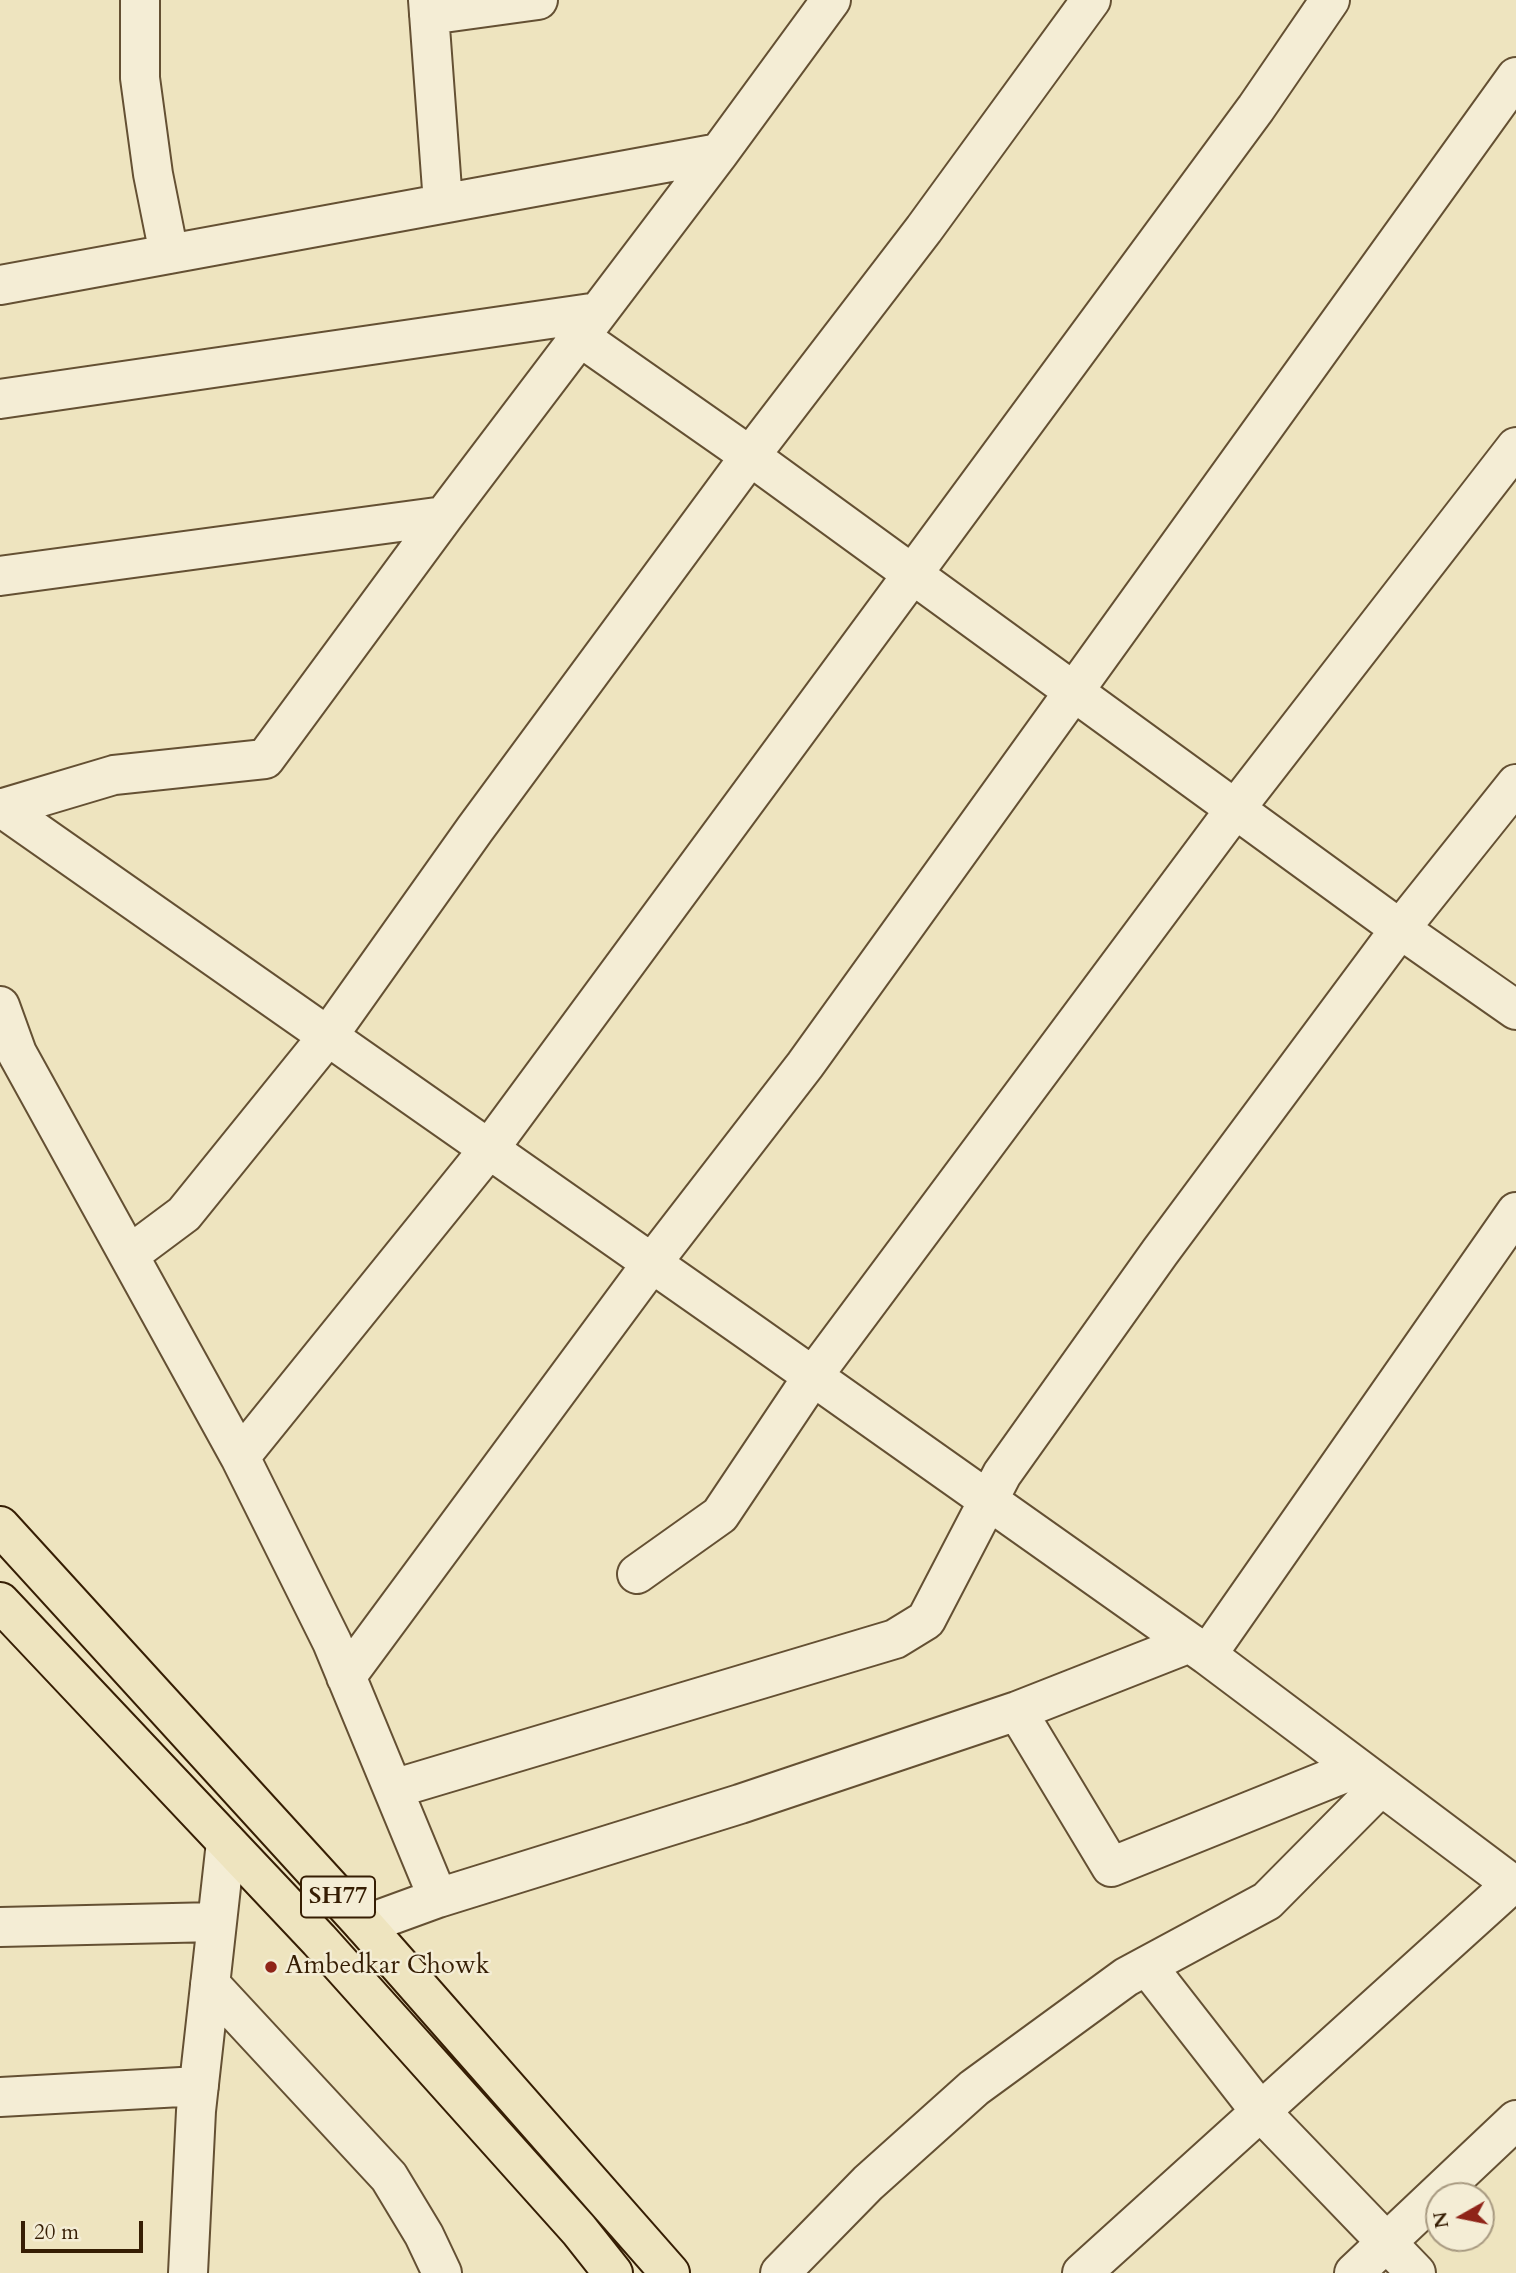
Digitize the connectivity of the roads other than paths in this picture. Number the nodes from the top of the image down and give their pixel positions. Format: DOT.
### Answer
graph roads {
  1 [pos="140,0"];
  2 [pos="538,0"];
  3 [pos="831,0"];
  4 [pos="1091,0"];
  5 [pos="1330,0"];
  6 [pos="429,8"];
  7 [pos="1516,77"];
  8 [pos="719,153"];
  9 [pos="443,203"];
  10 [pos="169,254"];
  11 [pos="0,285"];
  12 [pos="589,324"];
  13 [pos="0,399"];
  14 [pos="1516,447"];
  15 [pos="750,456"];
  16 [pos="444,516"];
  17 [pos="911,575"];
  18 [pos="0,576"];
  19 [pos="1074,692"];
  20 [pos="1516,784"];
  21 [pos="1236,808"];
  22 [pos="0,812"];
  23 [pos="1400,929"];
  24 [pos="0,1006"];
  25 [pos="1516,1010"];
  26 [pos="328,1036"];
  27 [pos="489,1149"];
  28 [pos="1516,1212"];
  29 [pos="128,1255"];
  30 [pos="652,1263"];
  31 [pos="813,1376"];
  32 [pos="240,1457"];
  33 [pos="988,1501"];
  34 [pos="0,1526"];
  35 [pos="637,1574"];
  36 [pos="0,1602"];
  37 [pos="1199,1649"];
  38 [pos="346,1677"];
  39 [pos="1017,1711"];
  40 [pos="1369,1777"];
  41 [pos="393,1789"];
  42 [pos="226,1842"];
  43 [pos="1514,1886"];
  44 [pos="438,1898"];
  45 [pos="216,1923"];
  46 [pos="363,1925"];
  47 [pos="0,1927"];
  48 [pos="1147,1966"];
  49 [pos="210,1984"];
  50 [pos="199,2086"];
  51 [pos="0,2097"];
  52 [pos="1260,2111"];
  53 [pos="1516,2120"];
  54 [pos="1386,2242"];
  55 [pos="188,2273"];
  56 [pos="442,2273"];
  57 [pos="613,2273"];
  58 [pos="670,2273"];
  59 [pos="780,2273"];
  60 [pos="1082,2273"];
  61 [pos="1354,2273"];
  62 [pos="1416,2273"];
  1 -- 10 [label="street"];
  2 -- 6 [label="street"];
  3 -- 8 [label="street"];
  4 -- 15 [label="street"];
  5 -- 17 [label="street"];
  6 -- 9 [label="street"];
  7 -- 19 [label="street"];
  8 -- 9 [label="street"];
  8 -- 12 [label="street"];
  9 -- 10 [label="street"];
  10 -- 11 [label="street"];
  12 -- 13 [label="street"];
  12 -- 15 [label="street"];
  12 -- 16 [label="street"];
  14 -- 21 [label="street"];
  15 -- 17 [label="street"];
  15 -- 26 [label="street"];
  16 -- 18 [label="street"];
  16 -- 22 [label="street"];
  17 -- 19 [label="street"];
  17 -- 27 [label="street"];
  19 -- 21 [label="street"];
  19 -- 30 [label="street"];
  20 -- 23 [label="street"];
  21 -- 23 [label="street"];
  21 -- 31 [label="street"];
  22 -- 26 [label="street"];
  23 -- 25 [label="street"];
  23 -- 33 [label="street"];
  24 -- 29 [label="street"];
  26 -- 27 [label="street"];
  26 -- 29 [label="street"];
  27 -- 30 [label="street"];
  27 -- 32 [label="street"];
  28 -- 37 [label="street"];
  29 -- 32 [label="street"];
  30 -- 31 [label="street"];
  30 -- 38 [label="street"];
  31 -- 33 [label="street"];
  31 -- 35 [label="street"];
  32 -- 38 [label="street"];
  33 -- 37 [label="street"];
  33 -- 41 [label="street"];
  34 -- 46 [label="main road, SH77"];
  36 -- 42 [label="main road, SH77"];
  37 -- 39 [label="street"];
  37 -- 40 [label="street"];
  38 -- 41 [label="street"];
  39 -- 40 [label="street"];
  39 -- 44 [label="street"];
  40 -- 43 [label="street"];
  40 -- 48 [label="street"];
  41 -- 44 [label="street"];
  42 -- 45 [label="street"];
  42 -- 57 [label="main road, SH77"];
  43 -- 52 [label="street"];
  44 -- 46 [label="street"];
  45 -- 47 [label="street"];
  45 -- 49 [label="street"];
  46 -- 58 [label="main road, SH77"];
  48 -- 52 [label="street"];
  48 -- 59 [label="street"];
  49 -- 50 [label="street"];
  49 -- 56 [label="street"];
  50 -- 51 [label="street"];
  50 -- 55 [label="street"];
  52 -- 54 [label="street"];
  52 -- 60 [label="street"];
  53 -- 54 [label="street"];
  54 -- 61 [label="street"];
  54 -- 62 [label="street"];
}
